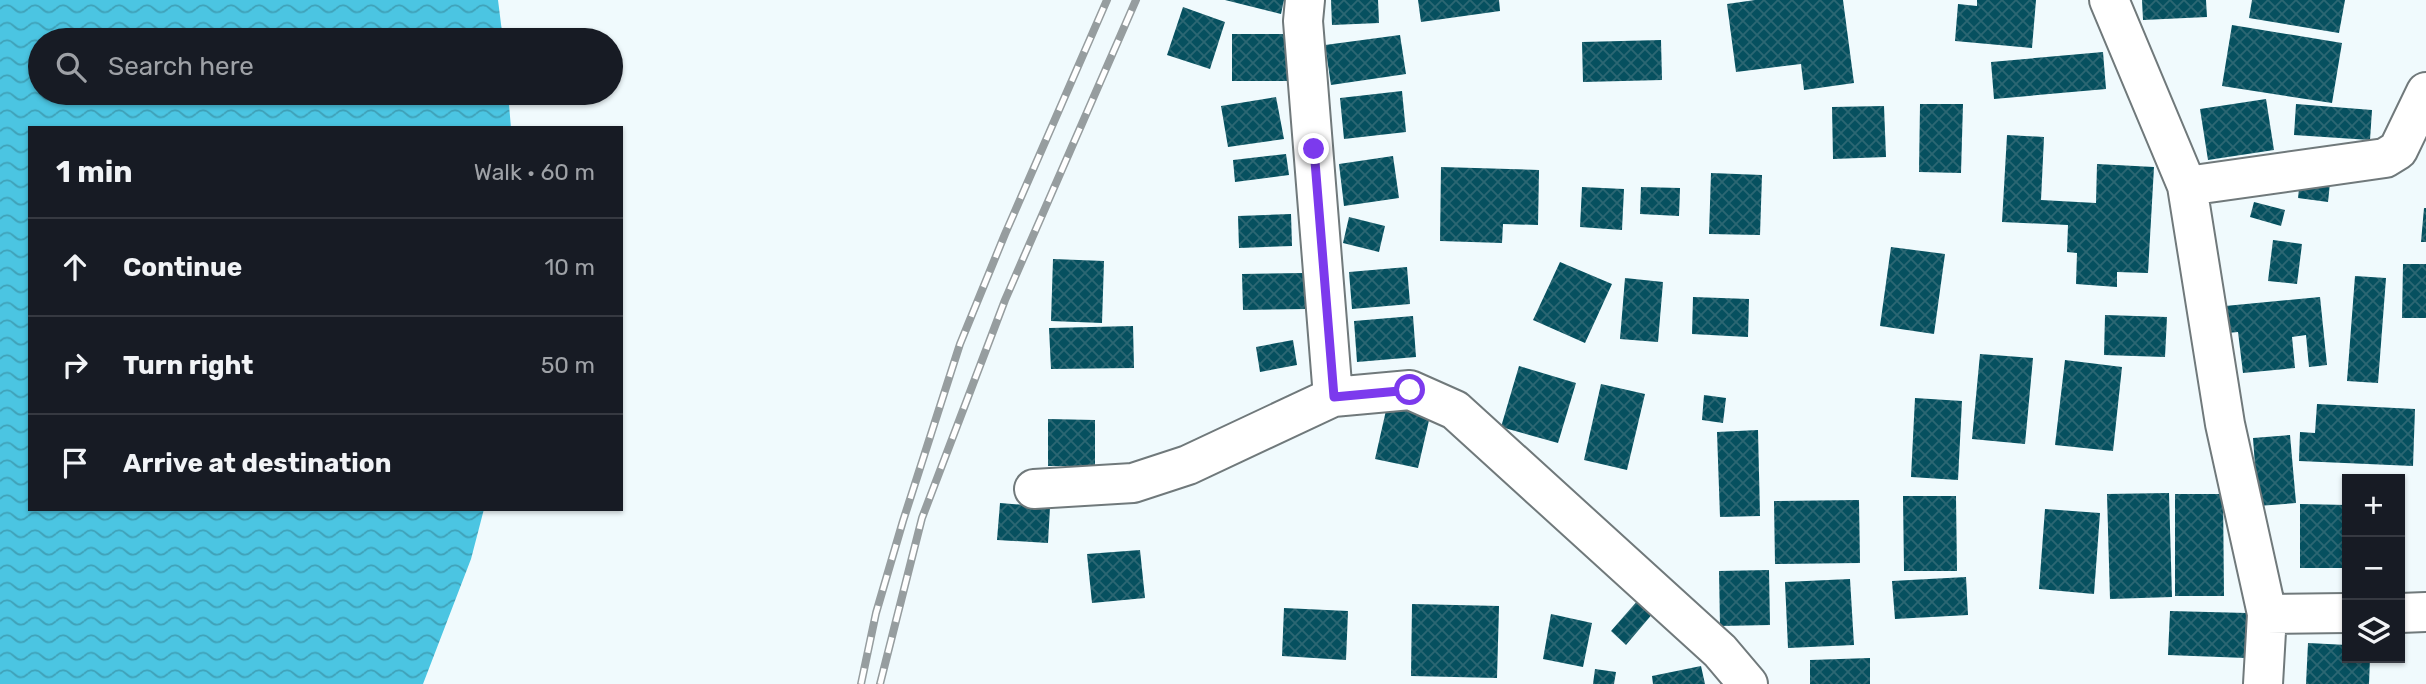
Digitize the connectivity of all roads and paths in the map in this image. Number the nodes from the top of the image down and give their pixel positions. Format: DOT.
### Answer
graph roads {
  1 [pos="1305,0"];
  2 [pos="2109,0"];
  3 [pos="2426,92"];
  4 [pos="2187,186"];
  5 [pos="1334,397"];
  6 [pos="1034,489"];
  7 [pos="2405,612"];
  8 [pos="2426,612"];
  9 [pos="2342,613"];
  10 [pos="2267,614"];
  11 [pos="1748,684"];
  12 [pos="2263,684"];
  1 -- 5 [label="street"];
  2 -- 4 [label="street"];
  3 -- 4 [label="street"];
  4 -- 10 [label="street"];
  5 -- 6 [label="street"];
  5 -- 11 [label="street"];
  7 -- 8 [label="street"];
  9 -- 10 [label="street"];
  10 -- 12 [label="street"];
}
